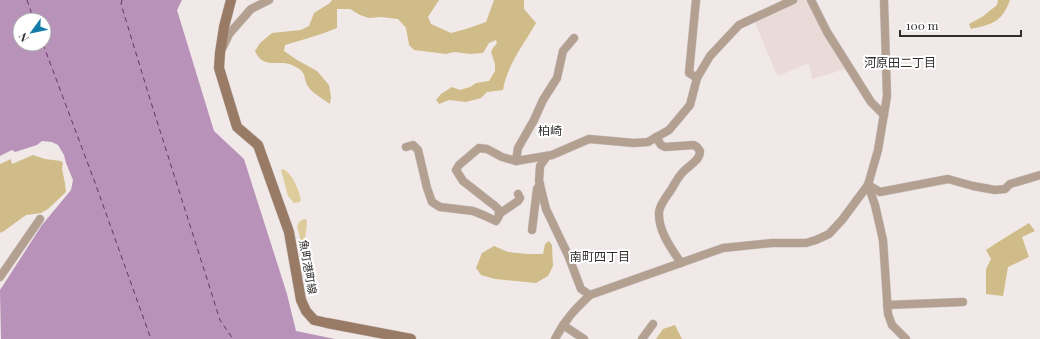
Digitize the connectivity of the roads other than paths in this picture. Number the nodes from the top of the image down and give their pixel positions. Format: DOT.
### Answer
graph roads {
  1 [pos="231,0"];
  2 [pos="269,0"];
  3 [pos="696,0"];
  4 [pos="793,0"];
  5 [pos="811,0"];
  6 [pos="884,0"];
  7 [pos="257,3"];
  8 [pos="574,38"];
  9 [pos="220,53"];
  10 [pos="698,78"];
  11 [pos="884,116"];
  12 [pos="656,138"];
  13 [pos="406,147"];
  14 [pos="547,156"];
  15 [pos="516,161"];
  16 [pos="1040,175"];
  17 [pos="540,184"];
  18 [pos="868,185"];
  19 [pos="518,194"];
  20 [pos="499,214"];
  21 [pos="40,219"];
  22 [pos="532,230"];
  23 [pos="681,263"];
  24 [pos="0,277"];
  25 [pos="590,295"];
  26 [pos="962,302"];
  27 [pos="887,305"];
  28 [pos="653,324"];
  29 [pos="563,325"];
  30 [pos="411,339"];
  31 [pos="555,339"];
  32 [pos="584,339"];
  33 [pos="642,339"];
  34 [pos="906,339"];
  1 -- 9 [label="street"];
  2 -- 7 [label="street"];
  3 -- 10 [label="street"];
  4 -- 10 [label="street"];
  5 -- 11 [label="street"];
  6 -- 11 [label="street"];
  7 -- 9 [label="street"];
  8 -- 15 [label="street"];
  9 -- 30 [label="street, 魚町港町線"];
  10 -- 12 [label="street"];
  11 -- 18 [label="street"];
  12 -- 14 [label="street"];
  12 -- 23 [label="street"];
  13 -- 20 [label="street"];
  14 -- 15 [label="street"];
  14 -- 17 [label="street"];
  15 -- 20 [label="street"];
  16 -- 18 [label="street"];
  17 -- 22 [label="street"];
  17 -- 25 [label="street"];
  18 -- 23 [label="street"];
  18 -- 27 [label="street"];
  19 -- 20 [label="street"];
  21 -- 24 [label="street"];
  23 -- 25 [label="street"];
  25 -- 29 [label="street"];
  26 -- 27 [label="street"];
  27 -- 34 [label="street"];
  28 -- 33 [label="street"];
  29 -- 31 [label="street"];
  29 -- 32 [label="street"];
}
